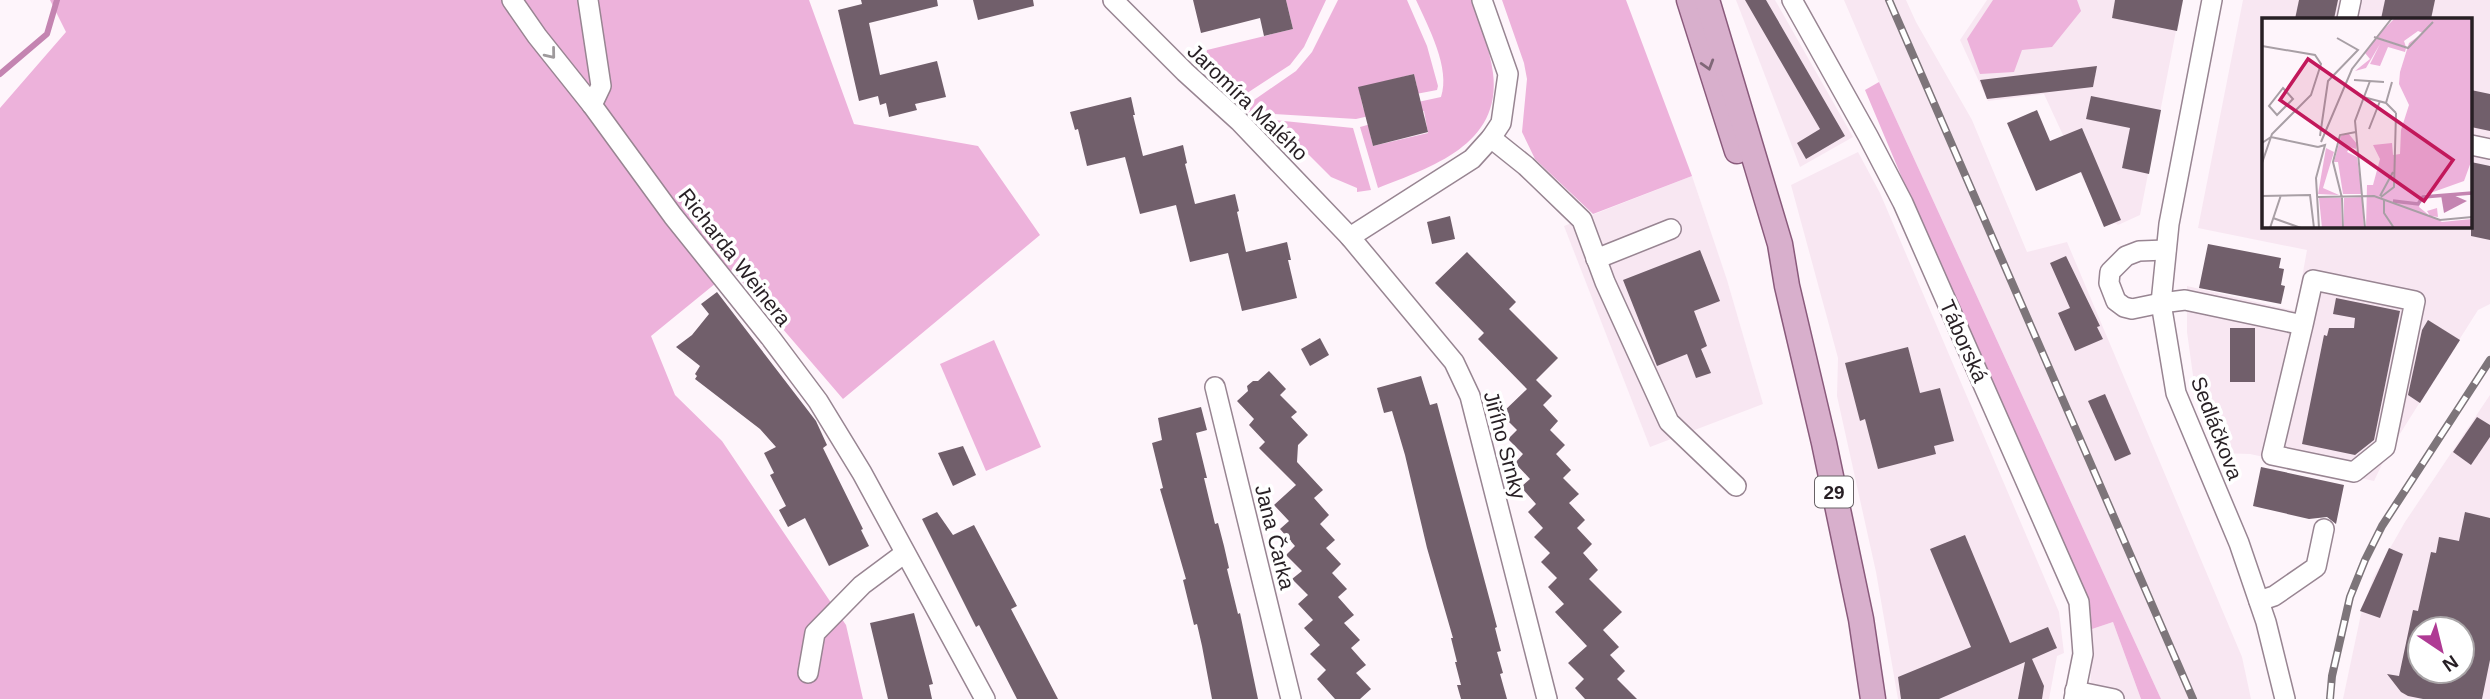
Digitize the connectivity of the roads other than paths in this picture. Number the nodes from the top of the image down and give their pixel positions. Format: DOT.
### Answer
graph roads {
  1 [pos="512,0"];
  2 [pos="588,0"];
  3 [pos="1113,0"];
  4 [pos="1482,0"];
  5 [pos="1689,0"];
  6 [pos="1707,0"];
  7 [pos="1792,0"];
  8 [pos="2212,0"];
  9 [pos="2351,0"];
  10 [pos="2347,18"];
  11 [pos="592,106"];
  12 [pos="1491,138"];
  13 [pos="2472,145"];
  14 [pos="2490,149"];
  15 [pos="1671,229"];
  16 [pos="1350,237"];
  17 [pos="2166,250"];
  18 [pos="1597,259"];
  19 [pos="1787,286"];
  20 [pos="2161,303"];
  21 [pos="2303,325"];
  22 [pos="1215,387"];
  23 [pos="1736,486"];
  24 [pos="2324,529"];
  25 [pos="905,553"];
  26 [pos="2259,601"];
  27 [pos="808,673"];
  28 [pos="2075,695"];
  29 [pos="985,699"];
  30 [pos="1291,699"];
  31 [pos="1547,699"];
  32 [pos="1873,699"];
  33 [pos="2114,699"];
  34 [pos="2285,699"];
  1 -- 11 [label="street, Richarda Weinera, one-way"];
  2 -- 11 [label="street"];
  3 -- 16 [label="street, Jaromíra Malého"];
  4 -- 12 [label="street"];
  5 -- 19 [label="main road, 29, one-way"];
  6 -- 19 [label="main road, 29"];
  7 -- 28 [label="street, Táborská"];
  8 -- 17 [label="street, Sedláčkova"];
  9 -- 10 [label="street"];
  11 -- 25 [label="street, Richarda Weinera"];
  12 -- 16 [label="street"];
  12 -- 18 [label="street"];
  13 -- 14 [label="street"];
  15 -- 18 [label="street"];
  16 -- 31 [label="street, Jiřího Srnky"];
  17 -- 20 [label="street, Sedláčkova"];
  17 -- 20 [label="street"];
  18 -- 23 [label="street"];
  19 -- 32 [label="main road, 29"];
  20 -- 21 [label="street"];
  20 -- 26 [label="street, Sedláčkova"];
  21 -- 21 [label="street"];
  22 -- 30 [label="street, Jana Čarka"];
  24 -- 26 [label="street"];
  25 -- 27 [label="street"];
  25 -- 29 [label="street, Richarda Weinera"];
  26 -- 34 [label="street, Sedláčkova"];
  28 -- 33 [label="street"];
}
